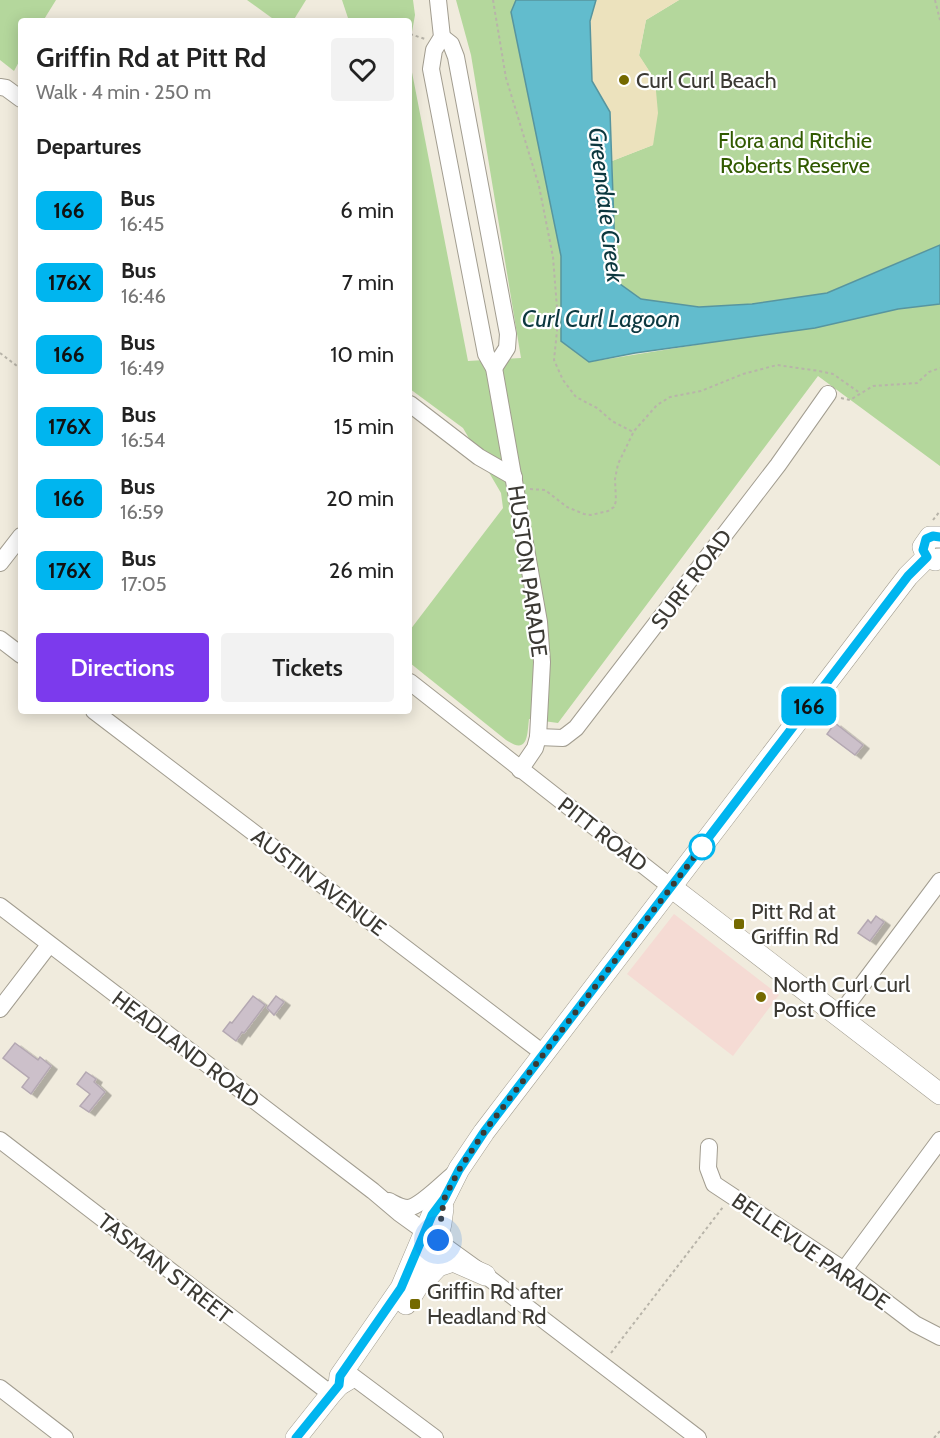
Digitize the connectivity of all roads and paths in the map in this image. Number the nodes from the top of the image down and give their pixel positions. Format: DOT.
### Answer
graph roads {
  1 [pos="438,0"];
  2 [pos="494,0"];
  3 [pos="935,0"];
  4 [pos="940,20"];
  5 [pos="412,35"];
  6 [pos="415,37"];
  7 [pos="442,37"];
  8 [pos="3,88"];
  9 [pos="18,97"];
  10 [pos="0,352"];
  11 [pos="18,367"];
  12 [pos="494,368"];
  13 [pos="940,368"];
  14 [pos="860,393"];
  15 [pos="828,394"];
  16 [pos="412,406"];
  17 [pos="633,432"];
  18 [pos="514,477"];
  19 [pos="531,490"];
  20 [pos="940,537"];
  21 [pos="18,540"];
  22 [pos="934,558"];
  23 [pos="0,563"];
  24 [pos="0,639"];
  25 [pos="18,653"];
  26 [pos="412,684"];
  27 [pos="98,714"];
  28 [pos="538,737"];
  29 [pos="520,770"];
  30 [pos="940,882"];
  31 [pos="671,887"];
  32 [pos="0,906"];
  33 [pos="49,945"];
  34 [pos="0,1009"];
  35 [pos="838,1017"];
  36 [pos="543,1053"];
  37 [pos="940,1094"];
  38 [pos="0,1140"];
  39 [pos="940,1140"];
  40 [pos="709,1147"];
  41 [pos="459,1170"];
  42 [pos="373,1191"];
  43 [pos="732,1196"];
  44 [pos="431,1236"];
  45 [pos="844,1270"];
  46 [pos="485,1275"];
  47 [pos="416,1290"];
  48 [pos="940,1337"];
  49 [pos="602,1365"];
  50 [pos="342,1381"];
  51 [pos="0,1388"];
  52 [pos="940,1431"];
  53 [pos="689,1435"];
  54 [pos="65,1438"];
  55 [pos="296,1438"];
  56 [pos="435,1438"];
  57 [pos="934,1438"];
  1 -- 7 [label="street, HUSTON PARADE"];
  2 -- 17 [label="path"];
  3 -- 4 [label="path"];
  5 -- 6 [label="path"];
  7 -- 12 [label="street, HUSTON PARADE"];
  7 -- 12 [label="street, HUSTON PARADE"];
  8 -- 9 [label="street"];
  10 -- 11 [label="path"];
  12 -- 18 [label="street, HUSTON PARADE"];
  13 -- 14 [label="path"];
  14 -- 15 [label="path"];
  14 -- 17 [label="path"];
  15 -- 28 [label="street, SURF ROAD"];
  16 -- 18 [label="street"];
  17 -- 19 [label="path"];
  18 -- 28 [label="street, HUSTON PARADE"];
  20 -- 22 [label="main road"];
  21 -- 23 [label="street"];
  22 -- 31 [label="main road"];
  24 -- 25 [label="street"];
  26 -- 29 [label="street, PITT ROAD"];
  27 -- 36 [label="street, AUSTIN AVENUE"];
  28 -- 29 [label="street, HUSTON PARADE"];
  29 -- 31 [label="street, PITT ROAD"];
  30 -- 35 [label="street"];
  31 -- 35 [label="main road, PITT ROAD"];
  31 -- 36 [label="main road"];
  32 -- 33 [label="street, HEADLAND ROAD"];
  33 -- 34 [label="street"];
  33 -- 42 [label="street, HEADLAND ROAD"];
  35 -- 37 [label="main road, PITT ROAD"];
  36 -- 41 [label="main road"];
  38 -- 50 [label="street, TASMAN STREET"];
  39 -- 45 [label="street"];
  40 -- 43 [label="street, BELLEVUE PARADE"];
  41 -- 42 [label="street, HEADLAND ROAD"];
  41 -- 44 [label="main road"];
  42 -- 44 [label="street, HEADLAND ROAD"];
  43 -- 45 [label="street, BELLEVUE PARADE"];
  43 -- 49 [label="path"];
  44 -- 46 [label="street, HEADLAND ROAD"];
  44 -- 47 [label="main road"];
  44 -- 50 [label="main road"];
  45 -- 48 [label="street, BELLEVUE PARADE"];
  46 -- 47 [label="main road"];
  46 -- 49 [label="street, HEADLAND ROAD"];
  47 -- 50 [label="main road"];
  49 -- 53 [label="street, HEADLAND ROAD"];
  50 -- 55 [label="main road"];
  50 -- 56 [label="street, TASMAN STREET"];
  51 -- 54 [label="street"];
  52 -- 57 [label="path"];
}
